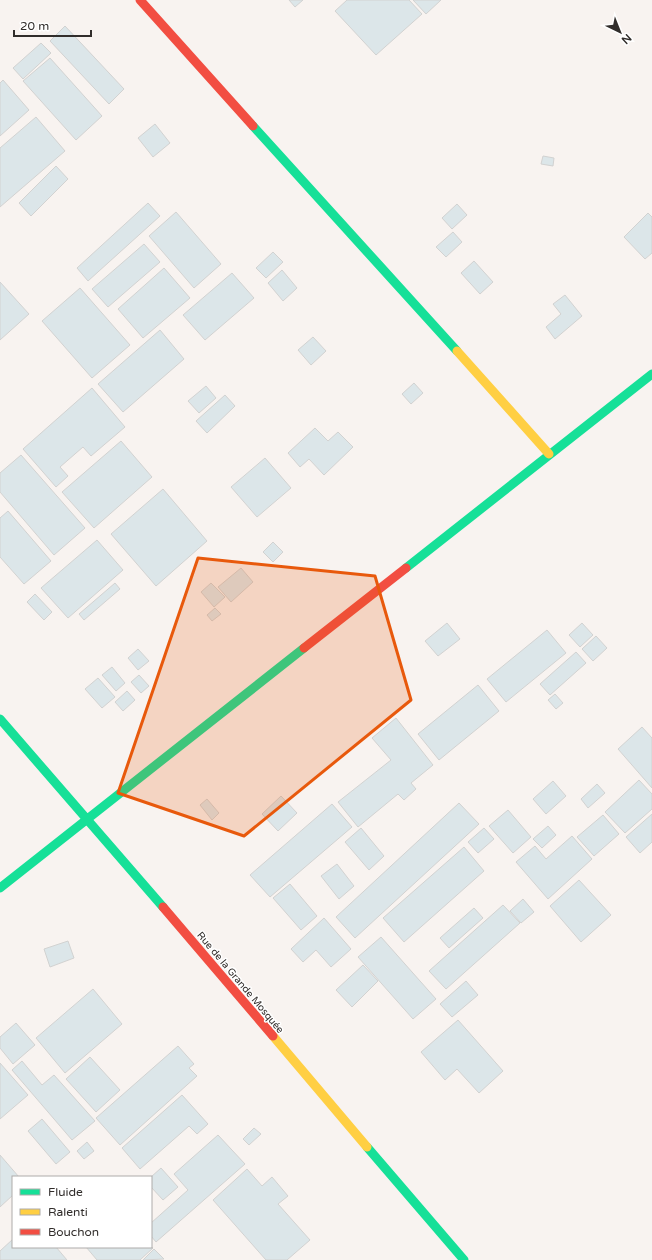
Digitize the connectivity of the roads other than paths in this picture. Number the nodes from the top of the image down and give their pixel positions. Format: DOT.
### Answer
graph roads {
  1 [pos="140,0"];
  2 [pos="652,374"];
  3 [pos="549,454"];
  4 [pos="0,719"];
  5 [pos="88,819"];
  6 [pos="0,888"];
  7 [pos="464,1260"];
  1 -- 3 [label="street"];
  2 -- 3 [label="street"];
  3 -- 5 [label="street"];
  4 -- 5 [label="street, Rue de la Grande Mosquée"];
  5 -- 6 [label="street"];
  5 -- 7 [label="street, Rue de la Grande Mosquée"];
}
